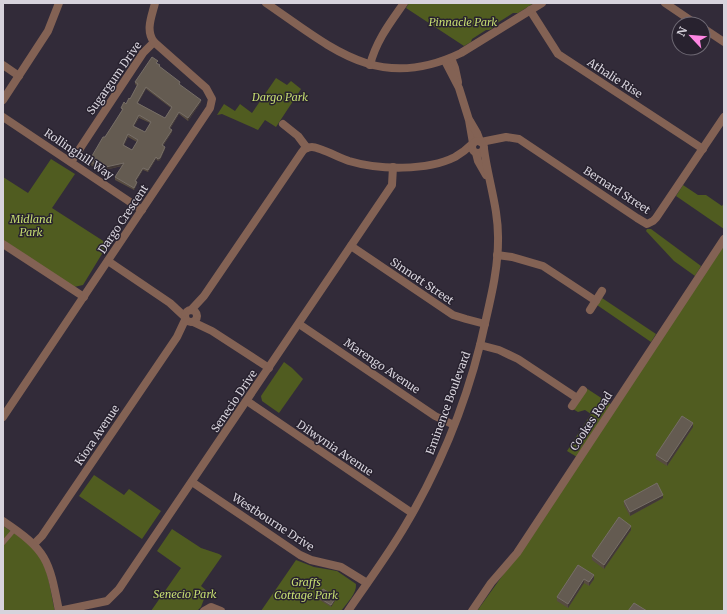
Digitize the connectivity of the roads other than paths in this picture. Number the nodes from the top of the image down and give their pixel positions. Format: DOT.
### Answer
graph roads {
  1 [pos="59,3"];
  2 [pos="156,3"];
  3 [pos="266,3"];
  4 [pos="404,3"];
  5 [pos="542,3"];
  6 [pos="665,3"];
  7 [pos="530,10"];
  8 [pos="684,16"];
  9 [pos="711,33"];
  10 [pos="154,42"];
  11 [pos="724,42"];
  12 [pos="448,59"];
  13 [pos="3,65"];
  14 [pos="370,65"];
  15 [pos="19,76"];
  16 [pos="3,100"];
  17 [pos="3,117"];
  18 [pos="724,117"];
  19 [pos="283,124"];
  20 [pos="479,144"];
  21 [pos="307,148"];
  22 [pos="703,149"];
  23 [pos="475,153"];
  24 [pos="454,157"];
  25 [pos="71,162"];
  26 [pos="393,167"];
  27 [pos="489,181"];
  28 [pos="142,210"];
  29 [pos="724,239"];
  30 [pos="3,244"];
  31 [pos="351,246"];
  32 [pos="497,255"];
  33 [pos="108,261"];
  34 [pos="602,291"];
  35 [pos="84,297"];
  36 [pos="596,301"];
  37 [pos="590,310"];
  38 [pos="191,316"];
  39 [pos="299,324"];
  40 [pos="485,324"];
  41 [pos="480,345"];
  42 [pos="269,368"];
  43 [pos="583,390"];
  44 [pos="577,398"];
  45 [pos="247,401"];
  46 [pos="572,406"];
  47 [pos="3,417"];
  48 [pos="454,425"];
  49 [pos="192,482"];
  50 [pos="412,513"];
  51 [pos="3,521"];
  52 [pos="14,529"];
  53 [pos="3,543"];
  54 [pos="34,544"];
  55 [pos="367,583"];
  56 [pos="59,611"];
  57 [pos="204,611"];
  58 [pos="222,611"];
  59 [pos="348,611"];
  60 [pos="472,611"];
  1 -- 15 [label="street"];
  2 -- 10 [label="street, Sugargum Drive"];
  3 -- 14 [label="street"];
  4 -- 14 [label="street"];
  5 -- 7 [label="street"];
  6 -- 8 [label="street"];
  7 -- 12 [label="street"];
  7 -- 22 [label="street, Athalie Rise"];
  9 -- 11 [label="street"];
  10 -- 25 [label="street, Sugargum Drive"];
  10 -- 28 [label="street, Dargo Crescent"];
  12 -- 14 [label="street"];
  12 -- 20 [label="street, Eminence Boulevard"];
  13 -- 15 [label="street"];
  15 -- 16 [label="street"];
  17 -- 25 [label="street, Rollinghill Way"];
  18 -- 22 [label="street, Bernard Street"];
  19 -- 21 [label="street"];
  20 -- 22 [label="street, Bernard Street"];
  20 -- 23 [label="street"];
  20 -- 24 [label="street"];
  20 -- 27 [label="street, Eminence Boulevard"];
  21 -- 26 [label="street"];
  21 -- 38 [label="street, Kiora Avenue"];
  23 -- 24 [label="street"];
  23 -- 27 [label="street, Eminence Boulevard"];
  24 -- 26 [label="street"];
  25 -- 28 [label="street, Rollinghill Way"];
  26 -- 31 [label="street, Senecio Drive"];
  27 -- 32 [label="street, Eminence Boulevard"];
  28 -- 33 [label="street, Dargo Crescent"];
  29 -- 60 [label="street, Cookes Road"];
  30 -- 35 [label="street"];
  31 -- 39 [label="street, Senecio Drive"];
  31 -- 40 [label="street, Sinnott Street"];
  32 -- 36 [label="street"];
  32 -- 40 [label="street, Eminence Boulevard"];
  33 -- 35 [label="street, Dargo Crescent"];
  33 -- 38 [label="street"];
  34 -- 36 [label="street"];
  35 -- 47 [label="street, Dargo Crescent"];
  36 -- 37 [label="street"];
  38 -- 42 [label="street"];
  38 -- 54 [label="street, Kiora Avenue"];
  39 -- 42 [label="street, Senecio Drive"];
  39 -- 48 [label="street, Marengo Avenue"];
  40 -- 41 [label="street, Eminence Boulevard"];
  41 -- 44 [label="street"];
  41 -- 48 [label="street, Eminence Boulevard"];
  42 -- 45 [label="street, Senecio Drive"];
  43 -- 44 [label="street"];
  44 -- 46 [label="street"];
  45 -- 49 [label="street, Senecio Drive"];
  45 -- 50 [label="street, Dilwynia Avenue"];
  48 -- 50 [label="street, Eminence Boulevard"];
  49 -- 55 [label="street, Westbourne Drive"];
  49 -- 56 [label="street, Senecio Drive"];
  50 -- 55 [label="street, Eminence Boulevard"];
  51 -- 52 [label="street"];
  52 -- 53 [label="lane"];
  52 -- 54 [label="street"];
  54 -- 56 [label="street"];
  55 -- 59 [label="street, Eminence Boulevard"];
  57 -- 58 [label="street"];
}
